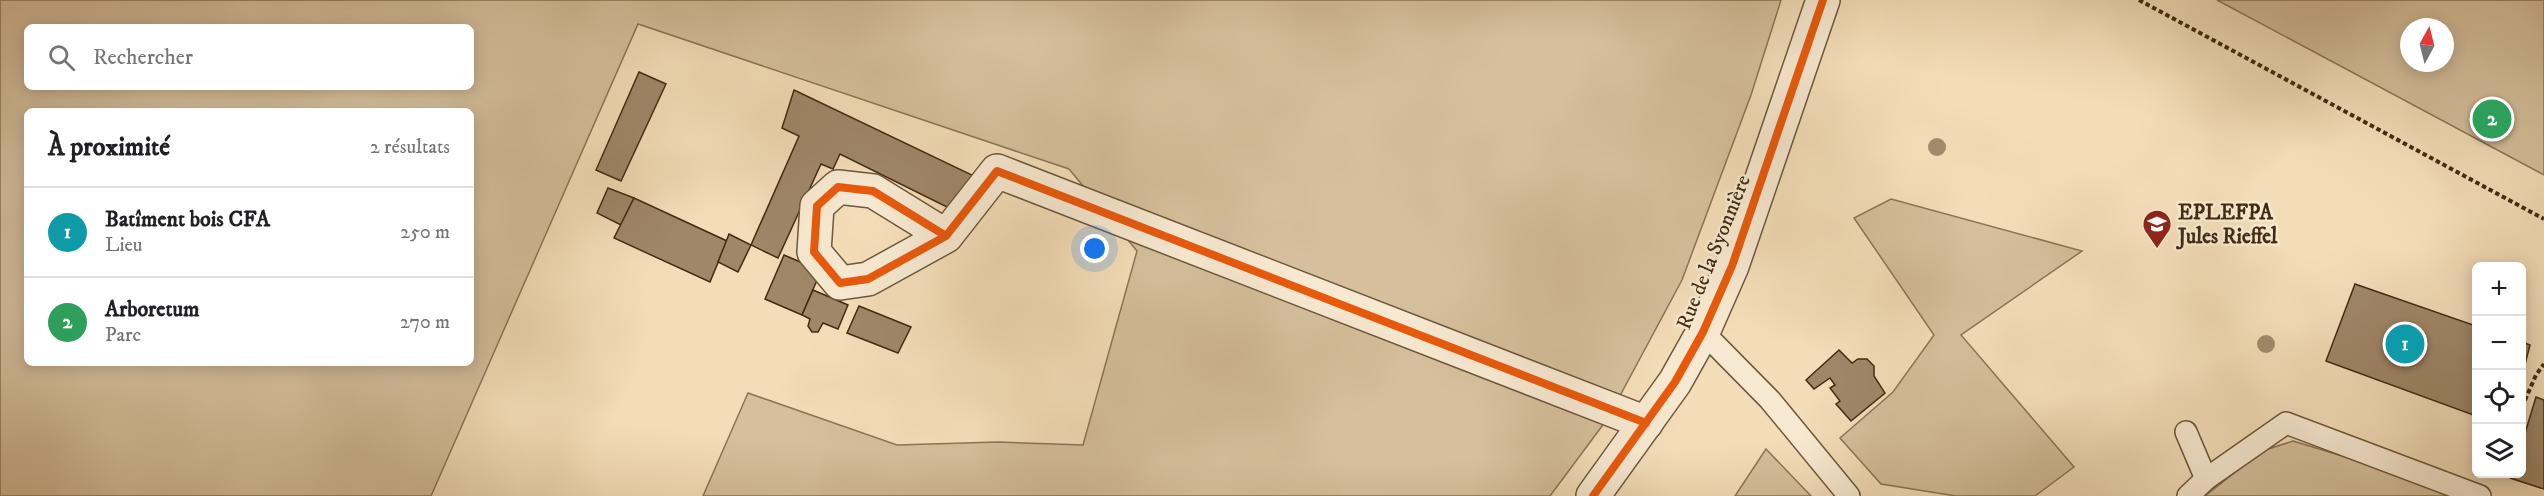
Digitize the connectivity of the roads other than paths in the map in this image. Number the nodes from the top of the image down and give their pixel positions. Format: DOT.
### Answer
graph roads {
  1 [pos="1823,0"];
  2 [pos="946,236"];
  3 [pos="1703,332"];
  4 [pos="1646,423"];
  5 [pos="2186,432"];
  6 [pos="2206,479"];
  7 [pos="1593,496"];
  8 [pos="1849,496"];
  9 [pos="2188,496"];
  10 [pos="2480,496"];
  1 -- 3 [label="street, Rue de la Syonnière"];
  2 -- 4 [label="street"];
  3 -- 4 [label="street, Rue de la Syonnière"];
  3 -- 8 [label="lane"];
  4 -- 7 [label="street, Rue de la Syonnière"];
  5 -- 6 [label="lane"];
  6 -- 9 [label="lane"];
  6 -- 10 [label="lane"];
}
